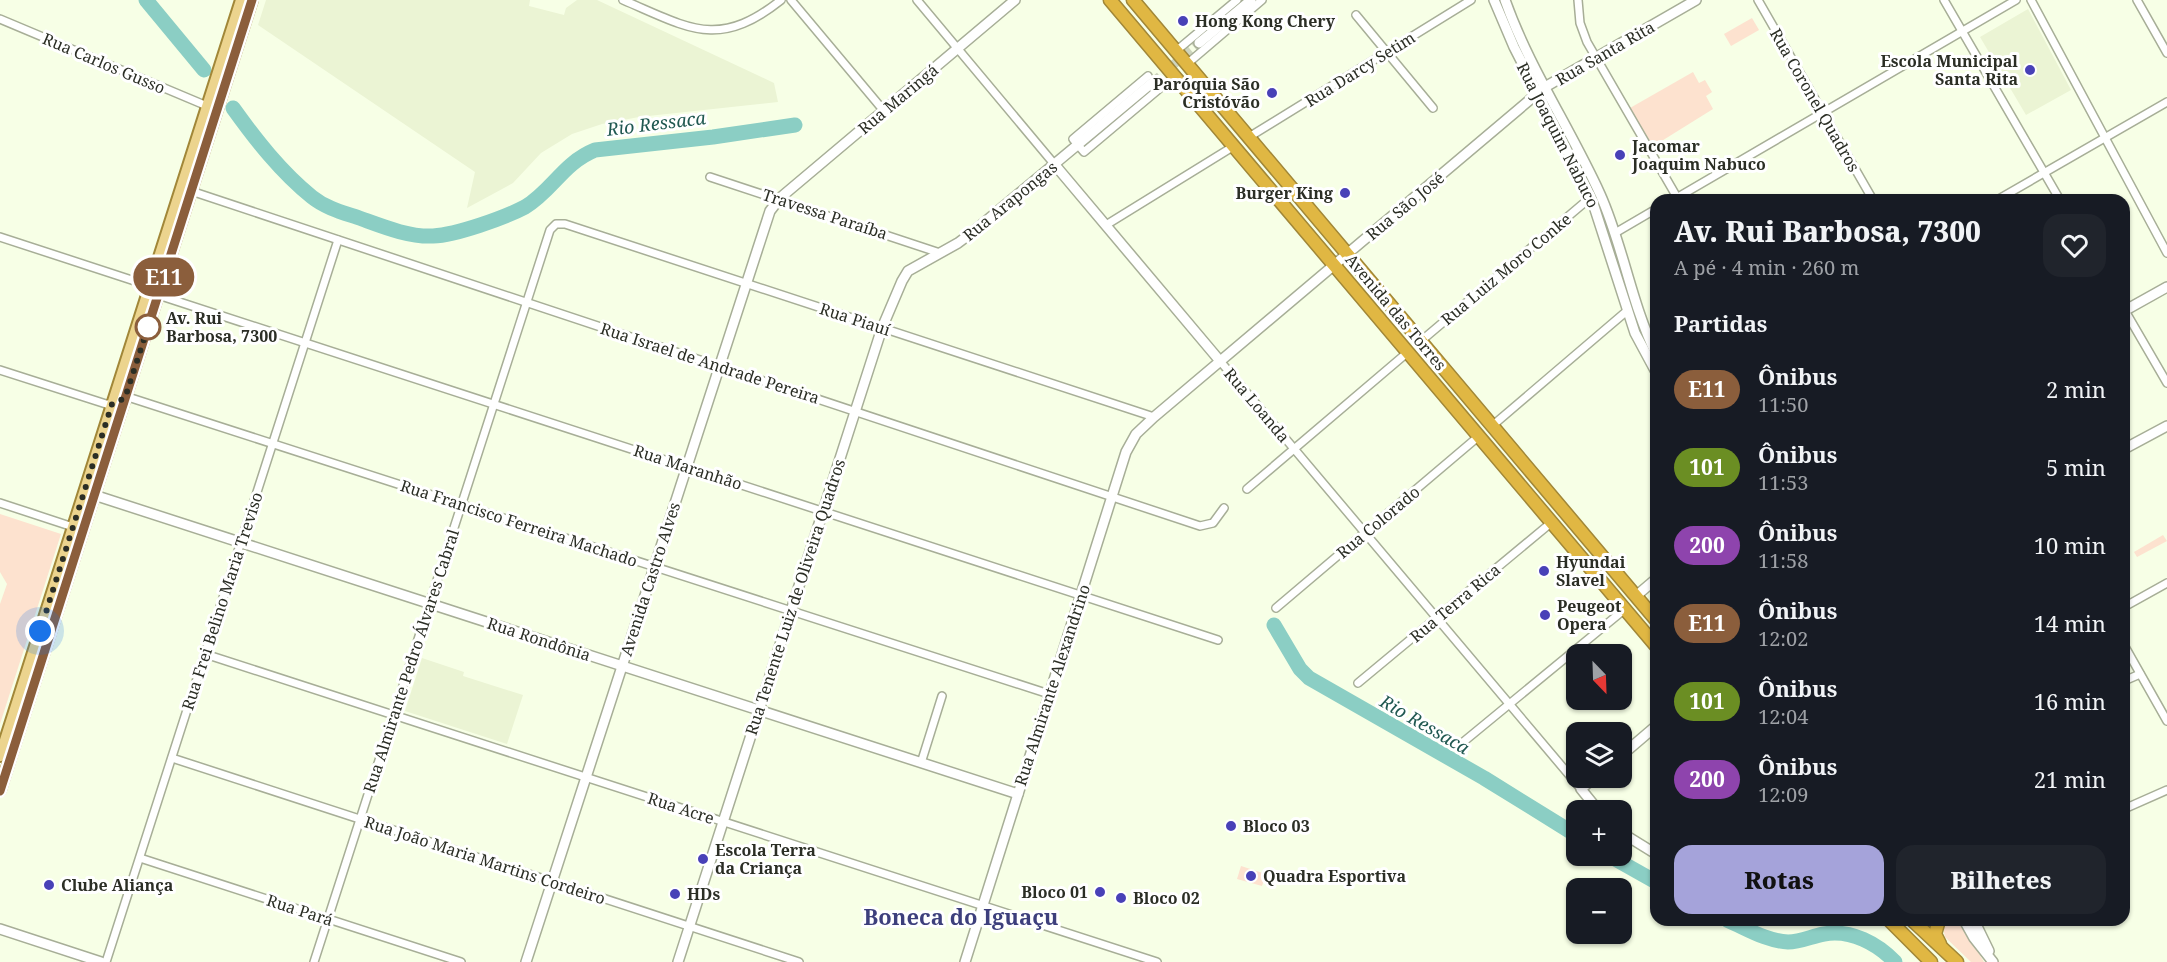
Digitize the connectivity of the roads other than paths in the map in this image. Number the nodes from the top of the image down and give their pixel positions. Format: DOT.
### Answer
graph roads {
  1 [pos="241,0"];
  2 [pos="252,0"];
  3 [pos="624,0"];
  4 [pos="781,0"];
  5 [pos="791,0"];
  6 [pos="917,0"];
  7 [pos="1015,0"];
  8 [pos="1110,0"];
  9 [pos="1133,0"];
  10 [pos="1237,0"];
  11 [pos="1251,0"];
  12 [pos="1262,0"];
  13 [pos="1471,0"];
  14 [pos="1494,0"];
  15 [pos="1505,0"];
  16 [pos="1578,0"];
  17 [pos="1696,0"];
  18 [pos="1758,0"];
  19 [pos="1944,0"];
  20 [pos="2016,0"];
  21 [pos="2031,0"];
  22 [pos="2137,0"];
  23 [pos="1356,15"];
  24 [pos="0,19"];
  25 [pos="1962,31"];
  26 [pos="1199,43"];
  27 [pos="958,49"];
  28 [pos="1176,51"];
  29 [pos="1387,52"];
  30 [pos="2167,53"];
  31 [pos="1596,58"];
  32 [pos="1187,64"];
  33 [pos="1153,82"];
  34 [pos="1542,91"];
  35 [pos="2167,102"];
  36 [pos="207,106"];
  37 [pos="1434,108"];
  38 [pos="884,111"];
  39 [pos="1822,112"];
  40 [pos="1249,137"];
  41 [pos="2105,138"];
  42 [pos="1234,146"];
  43 [pos="1055,165"];
  44 [pos="2044,172"];
  45 [pos="710,177"];
  46 [pos="191,191"];
  47 [pos="1673,194"];
  48 [pos="1684,194"];
  49 [pos="1870,194"];
  50 [pos="2007,194"];
  51 [pos="2057,194"];
  52 [pos="1591,197"];
  53 [pos="780,198"];
  54 [pos="1650,213"];
  55 [pos="556,224"];
  56 [pos="1106,225"];
  57 [pos="1615,233"];
  58 [pos="0,237"];
  59 [pos="338,240"];
  60 [pos="940,253"];
  61 [pos="2167,253"];
  62 [pos="1347,254"];
  63 [pos="1334,265"];
  64 [pos="746,283"];
  65 [pos="150,286"];
  66 [pos="2167,287"];
  67 [pos="158,295"];
  68 [pos="527,302"];
  69 [pos="2130,307"];
  70 [pos="1628,310"];
  71 [pos="2130,320"];
  72 [pos="882,328"];
  73 [pos="1421,341"];
  74 [pos="1650,341"];
  75 [pos="305,343"];
  76 [pos="1408,352"];
  77 [pos="1220,361"];
  78 [pos="1650,361"];
  79 [pos="719,366"];
  80 [pos="0,370"];
  81 [pos="2167,383"];
  82 [pos="125,398"];
  83 [pos="112,404"];
  84 [pos="494,404"];
  85 [pos="855,411"];
  86 [pos="1154,417"];
  87 [pos="1492,426"];
  88 [pos="2167,426"];
  89 [pos="1479,436"];
  90 [pos="272,444"];
  91 [pos="2130,446"];
  92 [pos="1294,449"];
  93 [pos="686,467"];
  94 [pos="1247,489"];
  95 [pos="94,495"];
  96 [pos="1112,497"];
  97 [pos="0,503"];
  98 [pos="462,505"];
  99 [pos="1224,508"];
  100 [pos="823,511"];
  101 [pos="1552,522"];
  102 [pos="73,527"];
  103 [pos="1365,533"];
  104 [pos="241,542"];
  105 [pos="654,567"];
  106 [pos="2167,583"];
  107 [pos="1650,584"];
  108 [pos="1081,595"];
  109 [pos="1636,596"];
  110 [pos="430,604"];
  111 [pos="2130,604"];
  112 [pos="1276,608"];
  113 [pos="1625,609"];
  114 [pos="791,611"];
  115 [pos="1650,613"];
  116 [pos="1437,618"];
  117 [pos="1650,639"];
  118 [pos="1218,640"];
  119 [pos="205,654"];
  120 [pos="2130,656"];
  121 [pos="622,666"];
  122 [pos="2140,674"];
  123 [pos="2130,678"];
  124 [pos="1358,683"];
  125 [pos="1049,694"];
  126 [pos="942,696"];
  127 [pos="1509,704"];
  128 [pos="759,710"];
  129 [pos="394,715"];
  130 [pos="2167,721"];
  131 [pos="1650,731"];
  132 [pos="1462,743"];
  133 [pos="1632,746"];
  134 [pos="0,756"];
  135 [pos="172,758"];
  136 [pos="921,763"];
  137 [pos="586,777"];
  138 [pos="1581,789"];
  139 [pos="0,790"];
  140 [pos="2167,790"];
  141 [pos="1018,794"];
  142 [pos="1590,800"];
  143 [pos="2130,806"];
  144 [pos="360,819"];
  145 [pos="723,822"];
  146 [pos="1632,839"];
  147 [pos="1650,850"];
  148 [pos="140,858"];
  149 [pos="552,882"];
  150 [pos="982,906"];
  151 [pos="328,919"];
  152 [pos="689,926"];
  153 [pos="1895,926"];
  154 [pos="1919,926"];
  155 [pos="1936,926"];
  156 [pos="1967,926"];
  157 [pos="1977,926"];
  158 [pos="0,929"];
  159 [pos="1940,945"];
  160 [pos="101,962"];
  161 [pos="106,962"];
  162 [pos="314,962"];
  163 [pos="461,962"];
  164 [pos="526,962"];
  165 [pos="678,962"];
  166 [pos="799,962"];
  167 [pos="965,962"];
  168 [pos="1157,962"];
  169 [pos="1931,962"];
  170 [pos="1957,962"];
  171 [pos="1993,962"];
  1 -- 36 [label="main road"];
  2 -- 46 [label="main road"];
  3 -- 4 [label="street"];
  5 -- 38 [label="street"];
  6 -- 27 [label="street, Rua Loanda"];
  7 -- 27 [label="main road, Rua Maringá"];
  8 -- 42 [label="highway, Avenida das Torres"];
  9 -- 28 [label="highway, Avenida das Torres"];
  10 -- 28 [label="street"];
  11 -- 26 [label="main road"];
  12 -- 32 [label="street"];
  13 -- 29 [label="street, Rua Darcy Setim"];
  14 -- 34 [label="main road, Rua Joaquim Nabuco"];
  15 -- 34 [label="main road, Rua Joaquim Nabuco"];
  16 -- 31 [label="street"];
  17 -- 31 [label="main road, Rua Santa Rita"];
  18 -- 39 [label="street, Rua Coronel Quadros"];
  19 -- 25 [label="street"];
  20 -- 25 [label="street"];
  21 -- 41 [label="street"];
  22 -- 30 [label="street"];
  23 -- 29 [label="street"];
  24 -- 36 [label="street, Rua Carlos Gusso"];
  25 -- 39 [label="street"];
  25 -- 44 [label="street"];
  27 -- 38 [label="main road, Rua Maringá"];
  27 -- 43 [label="street, Rua Loanda"];
  28 -- 32 [label="highway, Avenida das Torres"];
  29 -- 37 [label="street"];
  29 -- 40 [label="street, Rua Darcy Setim"];
  31 -- 34 [label="main road, Rua Santa Rita"];
  31 -- 47 [label="street"];
  32 -- 40 [label="highway, Avenida das Torres"];
  33 -- 43 [label="main road, Rua Arapongas"];
  34 -- 52 [label="main road, Rua Joaquim Nabuco"];
  34 -- 57 [label="main road, Rua Joaquim Nabuco"];
  34 -- 62 [label="main road, Rua São José"];
  35 -- 41 [label="street"];
  36 -- 65 [label="main road"];
  38 -- 53 [label="main road, Rua Maringá"];
  39 -- 48 [label="street"];
  39 -- 49 [label="street, Rua Coronel Quadros"];
  40 -- 62 [label="highway, Avenida das Torres"];
  41 -- 44 [label="street"];
  41 -- 61 [label="street"];
  42 -- 56 [label="street"];
  42 -- 63 [label="highway, Avenida das Torres"];
  43 -- 56 [label="main road, Rua Loanda"];
  43 -- 60 [label="main road, Rua Arapongas"];
  44 -- 50 [label="street"];
  44 -- 51 [label="street"];
  45 -- 53 [label="street, Travessa Paraíba"];
  46 -- 59 [label="street, Rua Israel de Andrade Pereira"];
  46 -- 67 [label="main road"];
  52 -- 70 [label="main road, Rua Joaquim Nabuco"];
  52 -- 73 [label="street, Rua Luiz Moro Conke"];
  53 -- 60 [label="street, Travessa Paraíba"];
  53 -- 64 [label="main road, Avenida Castro Alves"];
  54 -- 57 [label="street"];
  55 -- 64 [label="street, Rua Piauí"];
  55 -- 68 [label="street, Rua Almirante Pedro Álvares Cabral"];
  56 -- 77 [label="main road, Rua Loanda"];
  57 -- 74 [label="main road, Rua Joaquim Nabuco"];
  58 -- 65 [label="street"];
  59 -- 68 [label="street, Rua Israel de Andrade Pereira"];
  59 -- 75 [label="street, Rua Frei Belino Maria Treviso"];
  60 -- 72 [label="main road, Rua Tenente Luiz de Oliveira Quadros"];
  62 -- 63 [label="main road, Rua São José"];
  62 -- 73 [label="highway, Avenida das Torres"];
  63 -- 76 [label="highway, Avenida das Torres"];
  63 -- 77 [label="main road, Rua São José"];
  64 -- 72 [label="street, Rua Piauí"];
  64 -- 79 [label="main road, Avenida Castro Alves"];
  65 -- 67 [label="street"];
  65 -- 83 [label="main road"];
  66 -- 69 [label="main road"];
  67 -- 75 [label="street, Rua Maranhão"];
  67 -- 82 [label="main road"];
  68 -- 79 [label="street, Rua Israel de Andrade Pereira"];
  68 -- 84 [label="street, Rua Almirante Pedro Álvares Cabral"];
  70 -- 78 [label="main road, Rua Joaquim Nabuco"];
  70 -- 87 [label="street"];
  71 -- 81 [label="street"];
  72 -- 85 [label="main road, Rua Tenente Luiz de Oliveira Quadros"];
  72 -- 86 [label="street, Rua Piauí"];
  73 -- 87 [label="highway, Avenida das Torres"];
  75 -- 84 [label="street, Rua Maranhão"];
  75 -- 90 [label="street, Rua Frei Belino Maria Treviso"];
  76 -- 89 [label="highway, Avenida das Torres"];
  76 -- 92 [label="street"];
  77 -- 86 [label="main road, Rua São José"];
  77 -- 92 [label="street, Rua Loanda"];
  79 -- 85 [label="street, Rua Israel de Andrade Pereira"];
  79 -- 93 [label="main road, Avenida Castro Alves"];
  80 -- 83 [label="street"];
  82 -- 83 [label="street"];
  82 -- 90 [label="street, Rua Francisco Ferreira Machado"];
  82 -- 95 [label="main road"];
  83 -- 102 [label="main road"];
  84 -- 93 [label="street, Rua Maranhão"];
  84 -- 98 [label="street, Rua Almirante Pedro Álvares Cabral"];
  85 -- 96 [label="street, Rua Israel de Andrade Pereira"];
  85 -- 100 [label="main road, Rua Tenente Luiz de Oliveira Quadros"];
  86 -- 96 [label="main road, Rua Almirante Alexandrino"];
  87 -- 109 [label="highway, Avenida das Torres"];
  88 -- 91 [label="main road"];
  89 -- 101 [label="highway, Avenida das Torres"];
  89 -- 103 [label="street, Rua Colorado"];
  90 -- 98 [label="street, Rua Francisco Ferreira Machado"];
  90 -- 104 [label="street, Rua Frei Belino Maria Treviso"];
  92 -- 94 [label="street"];
  92 -- 103 [label="street, Rua Loanda"];
  93 -- 100 [label="street, Rua Maranhão"];
  93 -- 105 [label="main road, Avenida Castro Alves"];
  95 -- 104 [label="main road, Rua Rondônia"];
  95 -- 139 [label="main road"];
  96 -- 99 [label="street, Rua Israel de Andrade Pereira"];
  96 -- 108 [label="main road, Rua Almirante Alexandrino"];
  97 -- 102 [label="street"];
  98 -- 105 [label="street, Rua Francisco Ferreira Machado"];
  98 -- 110 [label="street, Rua Almirante Pedro Álvares Cabral"];
  100 -- 108 [label="street, Rua Maranhão"];
  100 -- 114 [label="main road, Rua Tenente Luiz de Oliveira Quadros"];
  101 -- 113 [label="highway, Avenida das Torres"];
  101 -- 116 [label="street, Rua Terra Rica"];
  102 -- 134 [label="main road"];
  103 -- 112 [label="street, Rua Colorado"];
  103 -- 116 [label="street, Rua Loanda"];
  104 -- 110 [label="main road, Rua Rondônia"];
  104 -- 119 [label="street, Rua Frei Belino Maria Treviso"];
  105 -- 114 [label="street, Rua Francisco Ferreira Machado"];
  105 -- 121 [label="main road, Avenida Castro Alves"];
  106 -- 111 [label="street"];
  107 -- 109 [label="main road"];
  108 -- 118 [label="street, Rua Maranhão"];
  108 -- 125 [label="main road, Rua Almirante Alexandrino"];
  109 -- 115 [label="highway, Avenida das Torres"];
  110 -- 121 [label="main road, Rua Rondônia"];
  110 -- 129 [label="street, Rua Almirante Pedro Álvares Cabral"];
  113 -- 117 [label="highway, Avenida das Torres"];
  113 -- 127 [label="street"];
  114 -- 125 [label="street, Rua Francisco Ferreira Machado"];
  114 -- 128 [label="main road, Rua Tenente Luiz de Oliveira Quadros"];
  116 -- 124 [label="street, Rua Terra Rica"];
  116 -- 127 [label="street, Rua Loanda"];
  119 -- 129 [label="street, Rua Acre"];
  119 -- 135 [label="street, Rua Frei Belino Maria Treviso"];
  120 -- 122 [label="street"];
  121 -- 128 [label="main road, Rua Rondônia"];
  121 -- 137 [label="main road, Avenida Castro Alves"];
  122 -- 123 [label="street"];
  122 -- 130 [label="street"];
  125 -- 141 [label="main road, Rua Almirante Alexandrino"];
  126 -- 136 [label="street"];
  127 -- 132 [label="street"];
  127 -- 138 [label="street, Rua Loanda"];
  128 -- 136 [label="main road, Rua Rondônia"];
  128 -- 145 [label="main road, Rua Tenente Luiz de Oliveira Quadros"];
  129 -- 137 [label="street, Rua Acre"];
  129 -- 144 [label="street, Rua Almirante Pedro Álvares Cabral"];
  131 -- 133 [label="main road"];
  135 -- 144 [label="street, Rua João Maria Martins Cordeiro"];
  135 -- 148 [label="street, Rua Frei Belino Maria Treviso"];
  136 -- 141 [label="main road, Rua Rondônia"];
  137 -- 145 [label="street, Rua Acre"];
  137 -- 149 [label="main road, Avenida Castro Alves"];
  138 -- 142 [label="main road, Rua Loanda"];
  140 -- 143 [label="street"];
  141 -- 150 [label="main road, Rua Almirante Alexandrino"];
  144 -- 149 [label="street, Rua João Maria Martins Cordeiro"];
  144 -- 151 [label="street, Rua Almirante Pedro Álvares Cabral"];
  145 -- 150 [label="street, Rua Acre"];
  145 -- 152 [label="main road, Rua Tenente Luiz de Oliveira Quadros"];
  146 -- 147 [label="main road"];
  148 -- 151 [label="street, Rua Pará"];
  148 -- 161 [label="street, Rua Frei Belino Maria Treviso"];
  149 -- 152 [label="street, Rua João Maria Martins Cordeiro"];
  149 -- 164 [label="main road, Avenida Castro Alves"];
  150 -- 167 [label="main road, Rua Almirante Alexandrino"];
  150 -- 168 [label="street, Rua Acre"];
  151 -- 162 [label="street, Rua Almirante Pedro Álvares Cabral"];
  151 -- 163 [label="street, Rua Pará"];
  152 -- 165 [label="main road, Rua Tenente Luiz de Oliveira Quadros"];
  152 -- 166 [label="street, Rua João Maria Martins Cordeiro"];
  153 -- 169 [label="highway"];
  154 -- 159 [label="highway"];
  155 -- 159 [label="highway"];
  156 -- 171 [label="main road"];
  157 -- 171 [label="main road"];
  158 -- 160 [label="main road"];
  159 -- 170 [label="highway"];
}
